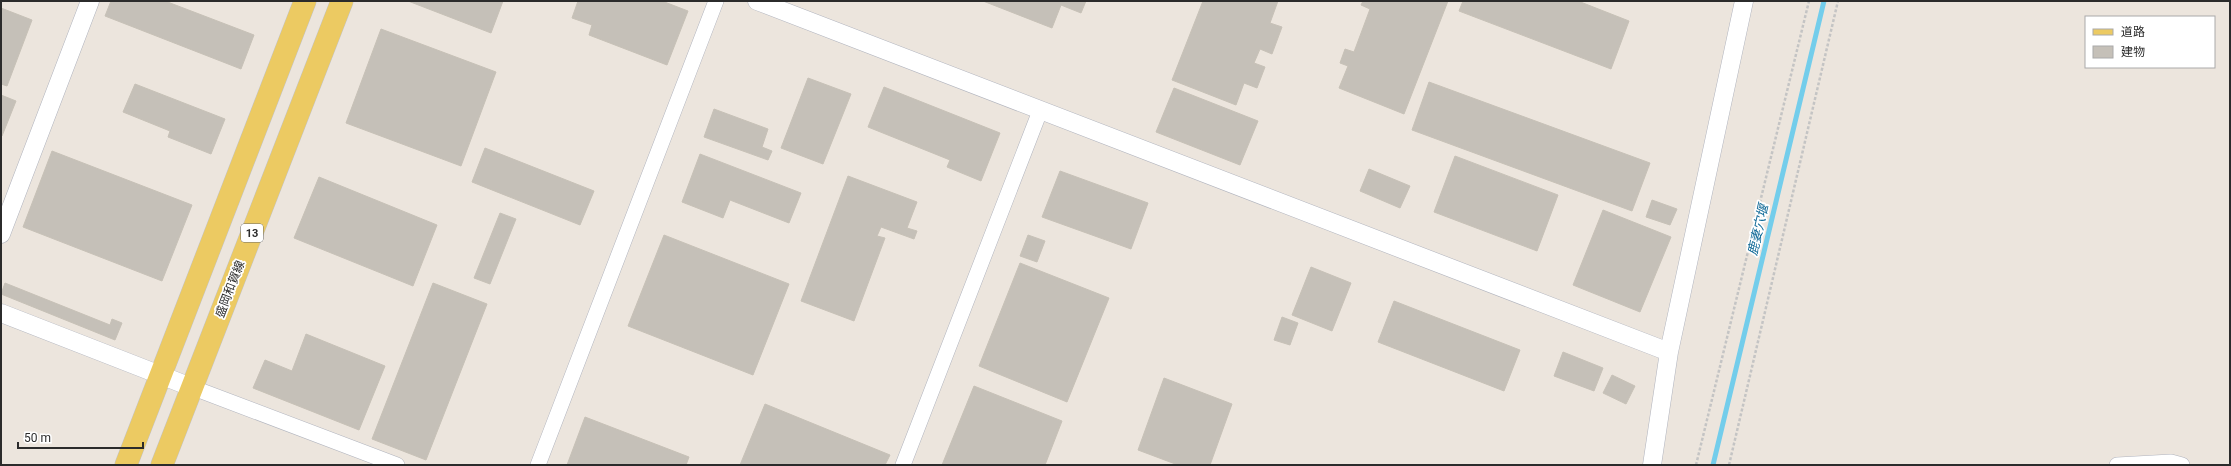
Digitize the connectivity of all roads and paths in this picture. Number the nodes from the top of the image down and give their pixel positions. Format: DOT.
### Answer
graph roads {
  1 [pos="90,1"];
  2 [pos="305,1"];
  3 [pos="342,1"];
  4 [pos="716,1"];
  5 [pos="757,1"];
  6 [pos="1744,1"];
  7 [pos="1809,1"];
  8 [pos="1838,1"];
  9 [pos="1040,111"];
  10 [pos="1,234"];
  11 [pos="1,313"];
  12 [pos="1669,352"];
  13 [pos="161,375"];
  14 [pos="191,387"];
  15 [pos="126,465"];
  16 [pos="162,465"];
  17 [pos="397,465"];
  18 [pos="538,465"];
  19 [pos="903,465"];
  20 [pos="1652,465"];
  21 [pos="1696,465"];
  22 [pos="1728,465"];
  23 [pos="2117,465"];
  24 [pos="2182,465"];
  1 -- 10 [label="street"];
  2 -- 13 [label="main road"];
  3 -- 14 [label="main road, 盛岡和賀線 / 13"];
  4 -- 18 [label="street"];
  5 -- 9 [label="street"];
  6 -- 12 [label="street"];
  7 -- 21 [label="path"];
  8 -- 22 [label="path"];
  9 -- 12 [label="street"];
  9 -- 19 [label="street"];
  11 -- 13 [label="street"];
  12 -- 20 [label="street"];
  13 -- 14 [label="street"];
  13 -- 15 [label="main road"];
  14 -- 16 [label="main road, 盛岡和賀線 / 13"];
  14 -- 17 [label="street"];
  23 -- 24 [label="street"];
}
